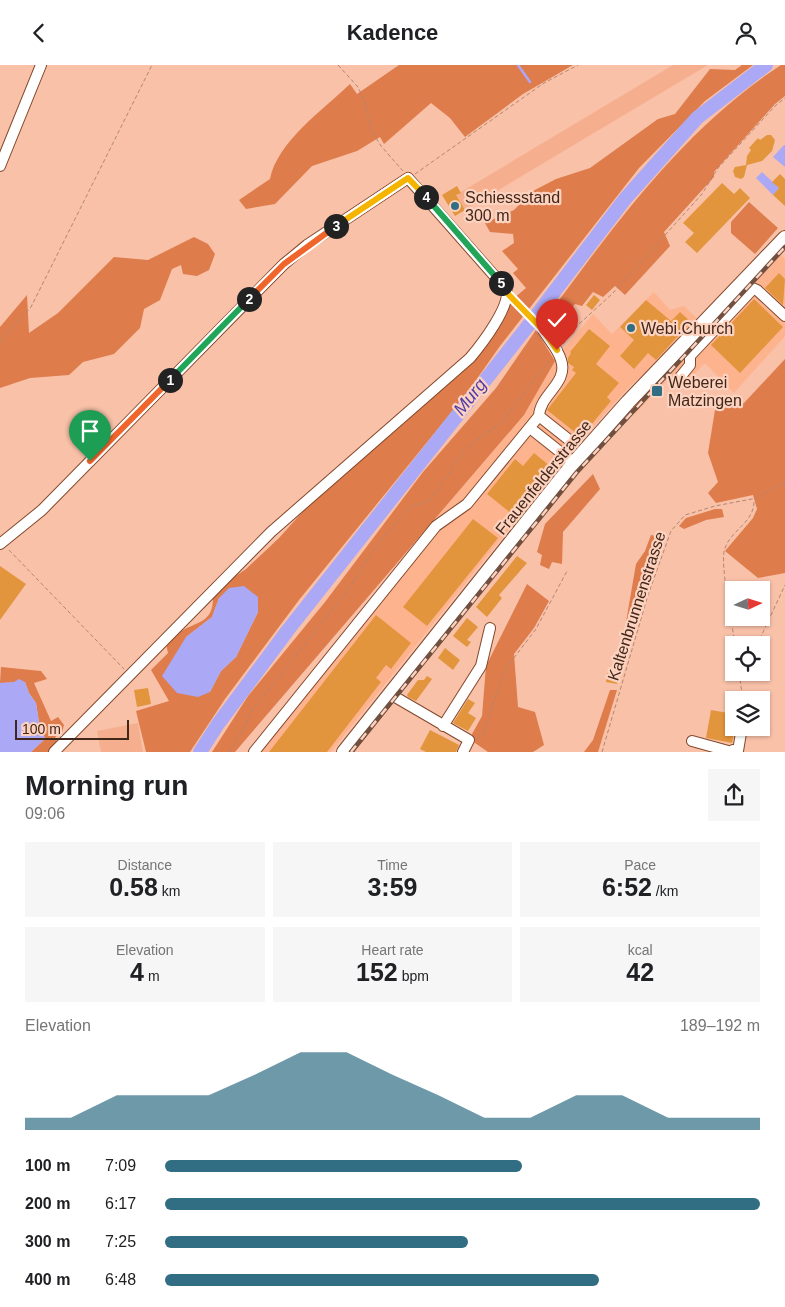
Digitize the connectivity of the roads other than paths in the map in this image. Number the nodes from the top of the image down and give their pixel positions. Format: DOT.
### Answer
graph roads {
  1 [pos="41,65"];
  2 [pos="0,166"];
  3 [pos="785,238"];
  4 [pos="748,285"];
  5 [pos="785,316"];
  6 [pos="543,330"];
  7 [pos="677,381"];
  8 [pos="539,416"];
  9 [pos="530,428"];
  10 [pos="573,443"];
  11 [pos="574,463"];
  12 [pos="1,543"];
  13 [pos="490,627"];
  14 [pos="390,694"];
  15 [pos="444,725"];
  16 [pos="740,736"];
  17 [pos="692,741"];
  18 [pos="732,751"];
  19 [pos="54,752"];
  20 [pos="254,752"];
  21 [pos="344,752"];
  22 [pos="463,752"];
  1 -- 2 [label="street"];
  3 -- 4 [label="main road, Frauenfelderstrasse"];
  4 -- 5 [label="street"];
  4 -- 7 [label="street"];
  4 -- 11 [label="main road, Frauenfelderstrasse"];
  6 -- 8 [label="street"];
  8 -- 9 [label="street"];
  8 -- 10 [label="street"];
  9 -- 11 [label="street"];
  9 -- 20 [label="street"];
  11 -- 14 [label="main road, Frauenfelderstrasse"];
  12 -- 19 [label="street"];
  13 -- 15 [label="street"];
  14 -- 15 [label="street"];
  14 -- 21 [label="main road, Frauenfelderstrasse"];
  15 -- 22 [label="street"];
  16 -- 18 [label="street"];
  17 -- 18 [label="street"];
}
